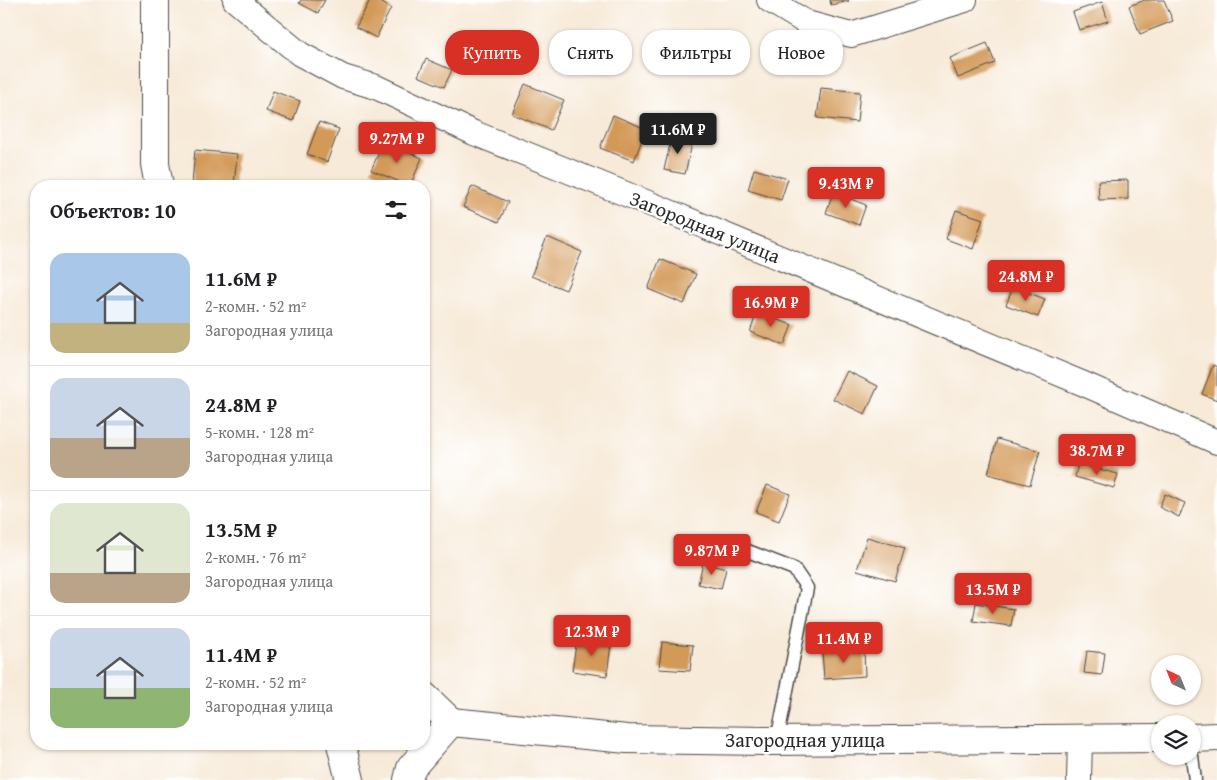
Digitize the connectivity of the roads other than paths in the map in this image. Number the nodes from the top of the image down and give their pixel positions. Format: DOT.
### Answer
graph roads {
  1 [pos="155,0"];
  2 [pos="235,0"];
  3 [pos="768,0"];
  4 [pos="965,0"];
  5 [pos="159,180"];
  6 [pos="1217,442"];
  7 [pos="740,548"];
  8 [pos="430,702"];
  9 [pos="451,722"];
  10 [pos="1217,737"];
  11 [pos="1151,738"];
  12 [pos="1201,738"];
  13 [pos="1080,740"];
  14 [pos="777,741"];
  15 [pos="430,746"];
  16 [pos="342,750"];
  17 [pos="427,750"];
  18 [pos="1193,765"];
  19 [pos="350,780"];
  20 [pos="408,780"];
  21 [pos="1079,780"];
  22 [pos="1195,780"];
  1 -- 5 [label="street"];
  2 -- 6 [label="street, Загородная улица"];
  3 -- 4 [label="street"];
  7 -- 14 [label="lane"];
  8 -- 9 [label="street"];
  9 -- 14 [label="street, Загородная улица"];
  9 -- 15 [label="street"];
  10 -- 12 [label="street"];
  11 -- 13 [label="street, Загородная улица"];
  13 -- 14 [label="street, Загородная улица"];
  13 -- 21 [label="street"];
  16 -- 19 [label="street"];
  17 -- 20 [label="street"];
  18 -- 22 [label="lane"];
}
